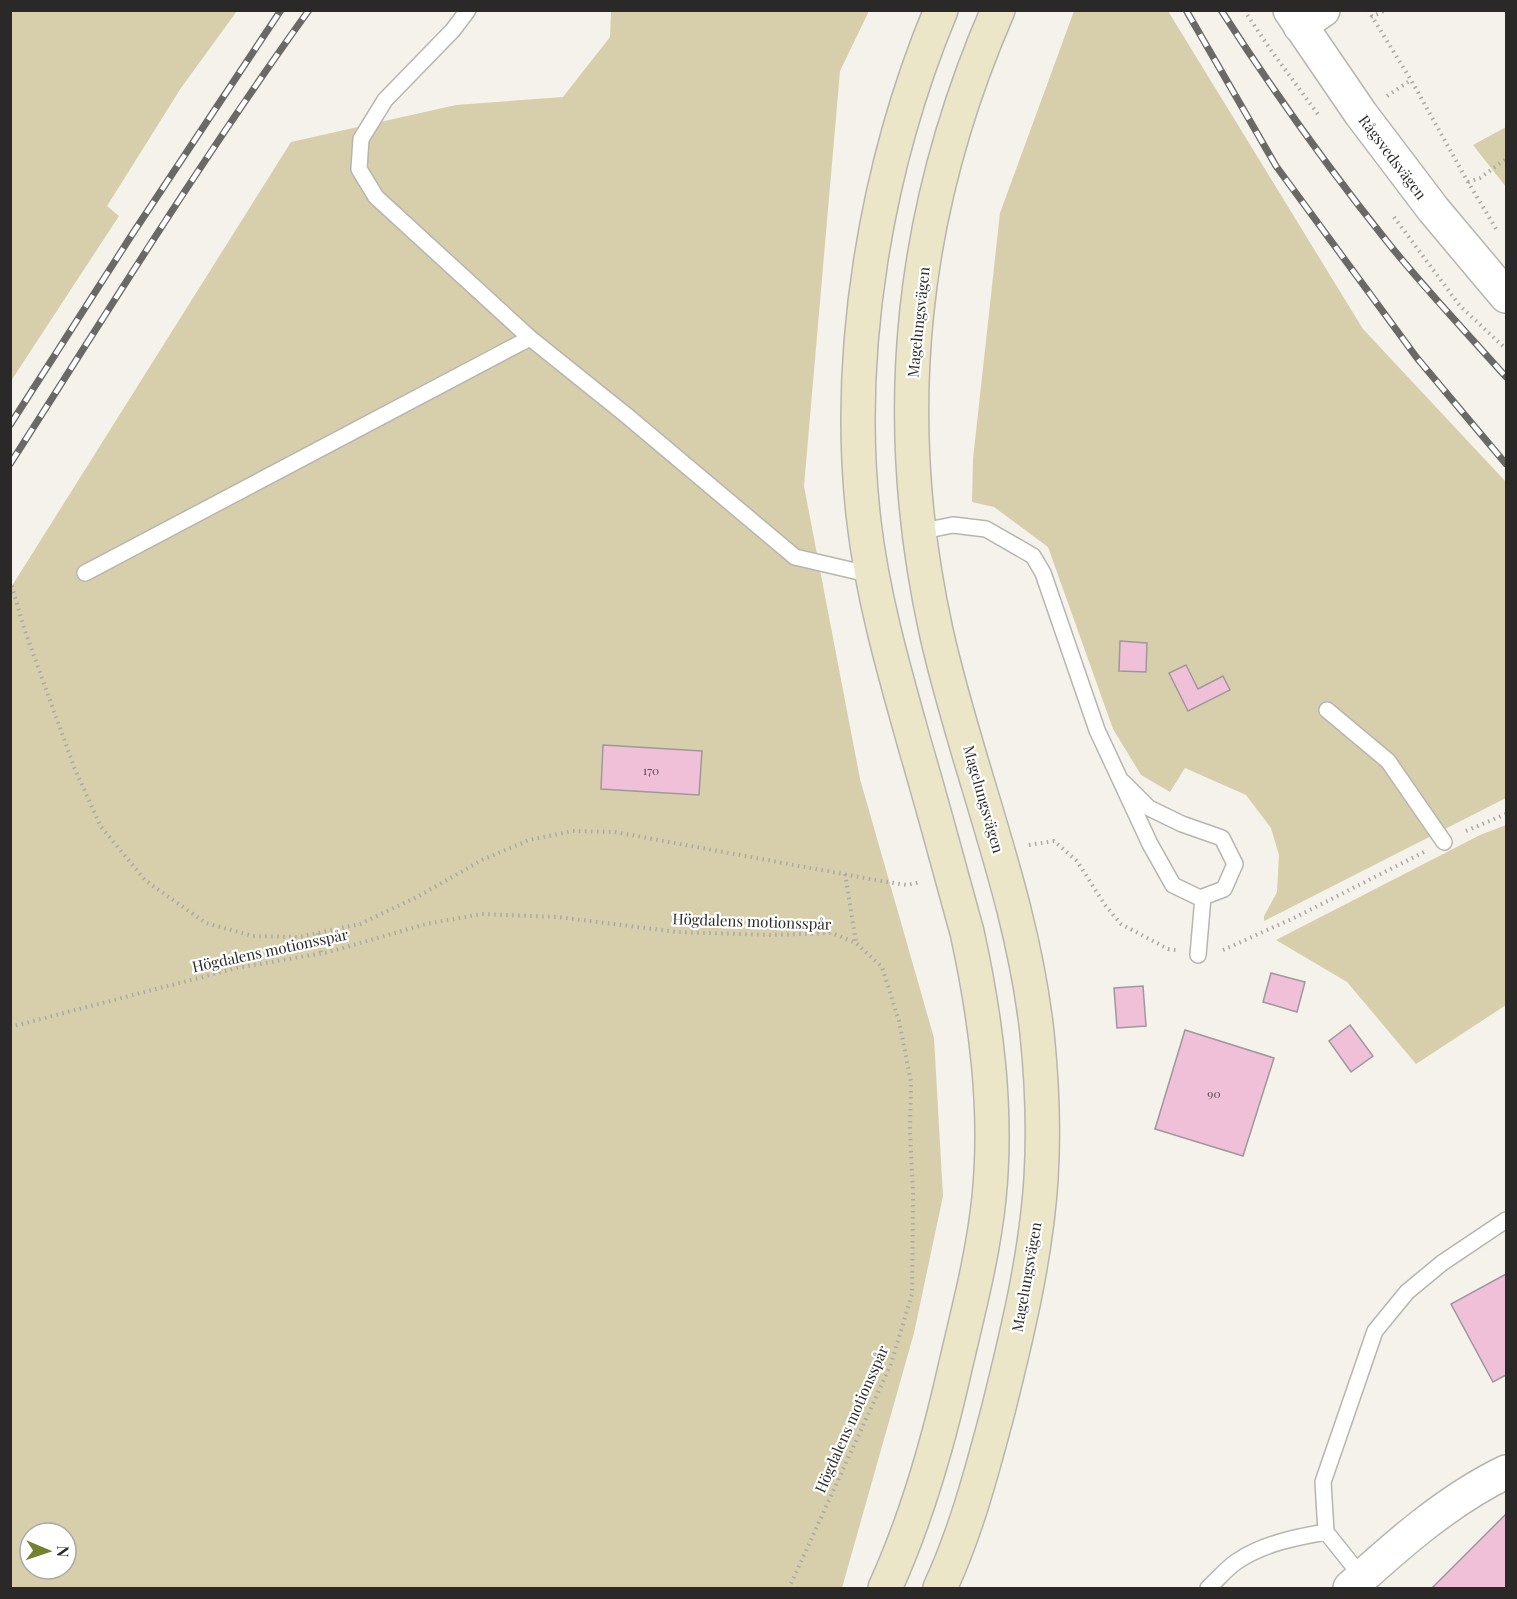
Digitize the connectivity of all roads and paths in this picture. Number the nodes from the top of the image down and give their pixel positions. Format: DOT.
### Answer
graph roads {
  1 [pos="468,10"];
  2 [pos="941,10"];
  3 [pos="999,10"];
  4 [pos="1368,10"];
  5 [pos="1386,10"];
  6 [pos="1305,16"];
  7 [pos="1370,17"];
  8 [pos="1506,159"];
  9 [pos="1467,182"];
  10 [pos="1501,236"];
  11 [pos="1506,296"];
  12 [pos="530,338"];
  13 [pos="918,532"];
  14 [pos="85,573"];
  15 [pos="872,575"];
  16 [pos="10,580"];
  17 [pos="1327,710"];
  18 [pos="1123,782"];
  19 [pos="1506,814"];
  20 [pos="1444,842"];
  21 [pos="999,854"];
  22 [pos="950,869"];
  23 [pos="845,874"];
  24 [pos="1203,897"];
  25 [pos="318,933"];
  26 [pos="856,943"];
  27 [pos="321,953"];
  28 [pos="1198,954"];
  29 [pos="10,1027"];
  30 [pos="1506,1220"];
  31 [pos="1506,1472"];
  32 [pos="1326,1532"];
  33 [pos="1356,1583"];
  34 [pos="789,1588"];
  35 [pos="885,1588"];
  36 [pos="940,1588"];
  37 [pos="1208,1588"];
  1 -- 12 [label="lane"];
  2 -- 15 [label="main road"];
  3 -- 13 [label="main road, Magelungsvägen"];
  4 -- 7 [label="path"];
  5 -- 7 [label="path"];
  6 -- 11 [label="street, Rågsvedsvägen"];
  7 -- 9 [label="path"];
  8 -- 9 [label="path"];
  9 -- 10 [label="path"];
  12 -- 14 [label="lane"];
  12 -- 15 [label="lane"];
  13 -- 18 [label="lane"];
  13 -- 21 [label="main road, Magelungsvägen"];
  15 -- 22 [label="main road"];
  16 -- 25 [label="path"];
  17 -- 20 [label="lane"];
  18 -- 24 [label="lane"];
  18 -- 24 [label="lane"];
  19 -- 20 [label="path"];
  20 -- 28 [label="path"];
  21 -- 28 [label="path"];
  21 -- 36 [label="main road, Magelungsvägen"];
  22 -- 23 [label="path"];
  22 -- 35 [label="main road"];
  23 -- 25 [label="path"];
  23 -- 26 [label="path"];
  24 -- 28 [label="lane"];
  25 -- 27 [label="path"];
  26 -- 27 [label="path, Högdalens motionsspår"];
  26 -- 34 [label="path, Högdalens motionsspår"];
  27 -- 29 [label="path, Högdalens motionsspår"];
  30 -- 32 [label="lane"];
  31 -- 33 [label="street"];
  32 -- 33 [label="lane"];
  32 -- 37 [label="lane"];
}
